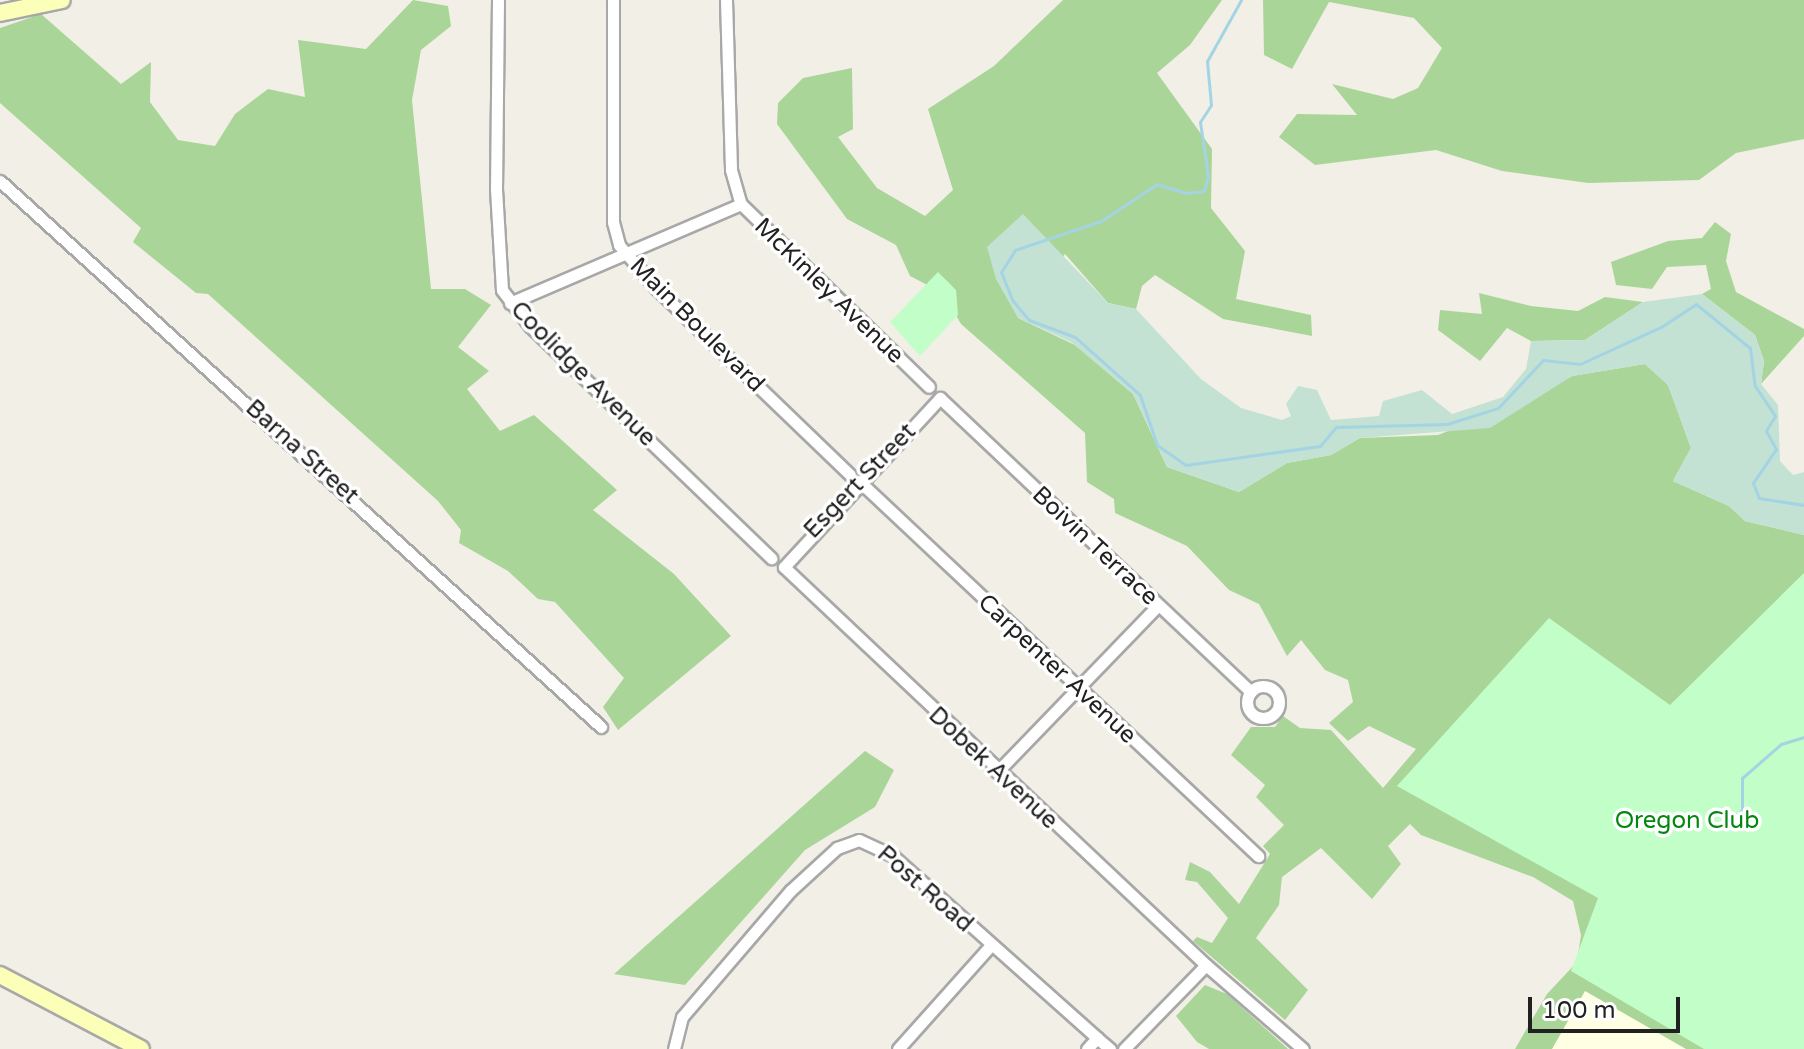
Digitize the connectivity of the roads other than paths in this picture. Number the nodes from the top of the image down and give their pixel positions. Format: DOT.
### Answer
graph roads {
  1 [pos="62,0"];
  2 [pos="498,0"];
  3 [pos="613,0"];
  4 [pos="726,0"];
  5 [pos="0,13"];
  6 [pos="0,181"];
  7 [pos="741,204"];
  8 [pos="627,257"];
  9 [pos="510,303"];
  10 [pos="929,387"];
  11 [pos="940,398"];
  12 [pos="855,478"];
  13 [pos="771,558"];
  14 [pos="784,567"];
  15 [pos="1158,605"];
  16 [pos="1077,690"];
  17 [pos="1251,692"];
  18 [pos="601,727"];
  19 [pos="997,772"];
  20 [pos="1258,856"];
  21 [pos="990,946"];
  22 [pos="1206,965"];
  23 [pos="0,975"];
  24 [pos="1097,1038"];
  25 [pos="141,1049"];
  26 [pos="674,1049"];
  27 [pos="898,1049"];
  28 [pos="1087,1049"];
  29 [pos="1110,1049"];
  30 [pos="1124,1049"];
  31 [pos="1303,1049"];
  1 -- 5 [label="main road"];
  2 -- 9 [label="street, Coolidge Avenue"];
  3 -- 8 [label="street, Main Boulevard"];
  4 -- 7 [label="street, McKinley Avenue"];
  6 -- 18 [label="street, Barna Street"];
  7 -- 8 [label="street"];
  7 -- 10 [label="street, McKinley Avenue"];
  8 -- 9 [label="street"];
  8 -- 12 [label="street, Main Boulevard"];
  9 -- 13 [label="street, Coolidge Avenue"];
  11 -- 12 [label="street, Esgert Street"];
  11 -- 15 [label="street, Boivin Terrace"];
  12 -- 14 [label="street, Esgert Street"];
  12 -- 16 [label="street, Carpenter Avenue"];
  14 -- 19 [label="street, Dobek Avenue"];
  15 -- 16 [label="street"];
  15 -- 17 [label="street, Boivin Terrace"];
  16 -- 19 [label="street"];
  16 -- 20 [label="street, Carpenter Avenue"];
  19 -- 22 [label="street, Dobek Avenue"];
  21 -- 24 [label="street, Post Road"];
  21 -- 26 [label="street, Post Road"];
  21 -- 27 [label="street"];
  22 -- 30 [label="street"];
  22 -- 31 [label="street, Dobek Avenue"];
  23 -- 25 [label="main road"];
  24 -- 28 [label="street"];
  24 -- 29 [label="street, Post Road"];
}
